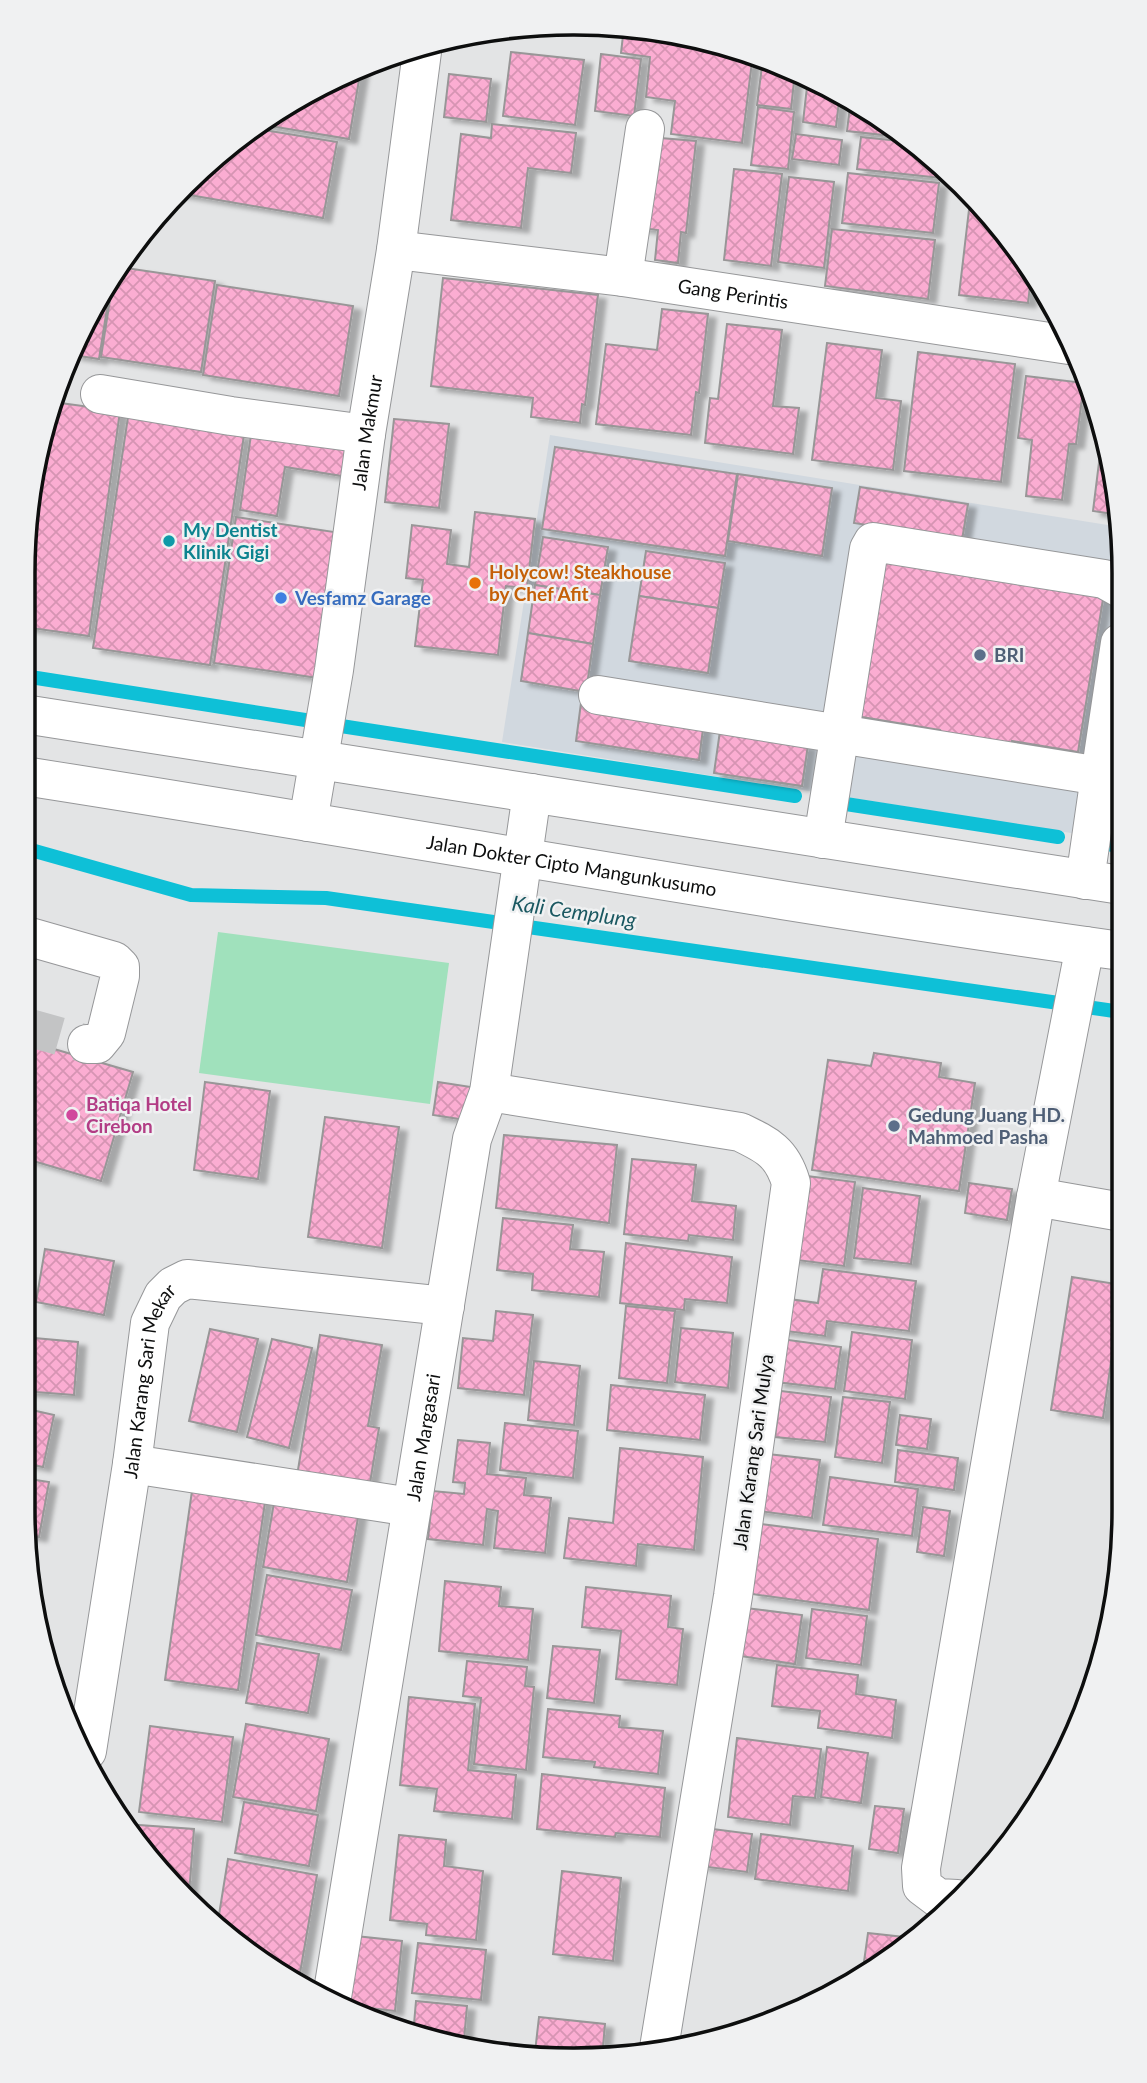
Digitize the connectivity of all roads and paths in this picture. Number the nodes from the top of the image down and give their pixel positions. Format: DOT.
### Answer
graph roads {
  1 [pos="422,57"];
  2 [pos="645,129"];
  3 [pos="396,250"];
  4 [pos="623,277"];
  5 [pos="1060,344"];
  6 [pos="100,394"];
  7 [pos="366,434"];
  8 [pos="1112,584"];
  9 [pos="598,695"];
  10 [pos="1112,696"];
  11 [pos="35,716"];
  12 [pos="840,735"];
  13 [pos="317,760"];
  14 [pos="1100,776"];
  15 [pos="35,785"];
  16 [pos="532,793"];
  17 [pos="307,822"];
  18 [pos="823,839"];
  19 [pos="521,867"];
  20 [pos="1103,882"];
  21 [pos="35,938"];
  22 [pos="1095,960"];
  23 [pos="87,1044"];
  24 [pos="489,1092"];
  25 [pos="1036,1197"];
  26 [pos="1112,1210"];
  27 [pos="444,1306"];
  28 [pos="132,1464"];
  29 [pos="411,1507"];
  30 [pos="88,1742"];
  31 [pos="945,1898"];
  32 [pos="333,1991"];
  33 [pos="660,2041"];
  1 -- 3 [label="street, Jalan Makmur"];
  2 -- 4 [label="street"];
  3 -- 4 [label="street, Gang Perintis"];
  3 -- 7 [label="street, Jalan Makmur"];
  4 -- 5 [label="street, Gang Perintis"];
  6 -- 7 [label="street"];
  7 -- 13 [label="street, Jalan Makmur"];
  8 -- 12 [label="street"];
  9 -- 12 [label="street"];
  10 -- 14 [label="street"];
  11 -- 13 [label="street"];
  12 -- 14 [label="street"];
  12 -- 18 [label="street"];
  13 -- 16 [label="street"];
  13 -- 17 [label="street, Jalan Makmur"];
  14 -- 20 [label="street"];
  15 -- 17 [label="street, Jalan Dokter Cipto Mangunkusumo"];
  16 -- 18 [label="street"];
  16 -- 19 [label="street, Jalan Margasari"];
  17 -- 19 [label="street, Jalan Dokter Cipto Mangunkusumo"];
  18 -- 20 [label="street"];
  19 -- 22 [label="street, Jalan Dokter Cipto Mangunkusumo"];
  19 -- 24 [label="street, Jalan Margasari"];
  21 -- 23 [label="street"];
  22 -- 25 [label="street"];
  24 -- 27 [label="street, Jalan Margasari"];
  24 -- 33 [label="street, Jalan Karang Sari Mulya"];
  25 -- 26 [label="street"];
  25 -- 31 [label="street"];
  27 -- 28 [label="street, Jalan Karang Sari Mekar"];
  27 -- 29 [label="street, Jalan Margasari"];
  28 -- 29 [label="street"];
  28 -- 30 [label="street, Jalan Karang Sari Mekar"];
  29 -- 32 [label="street, Jalan Margasari"];
}
